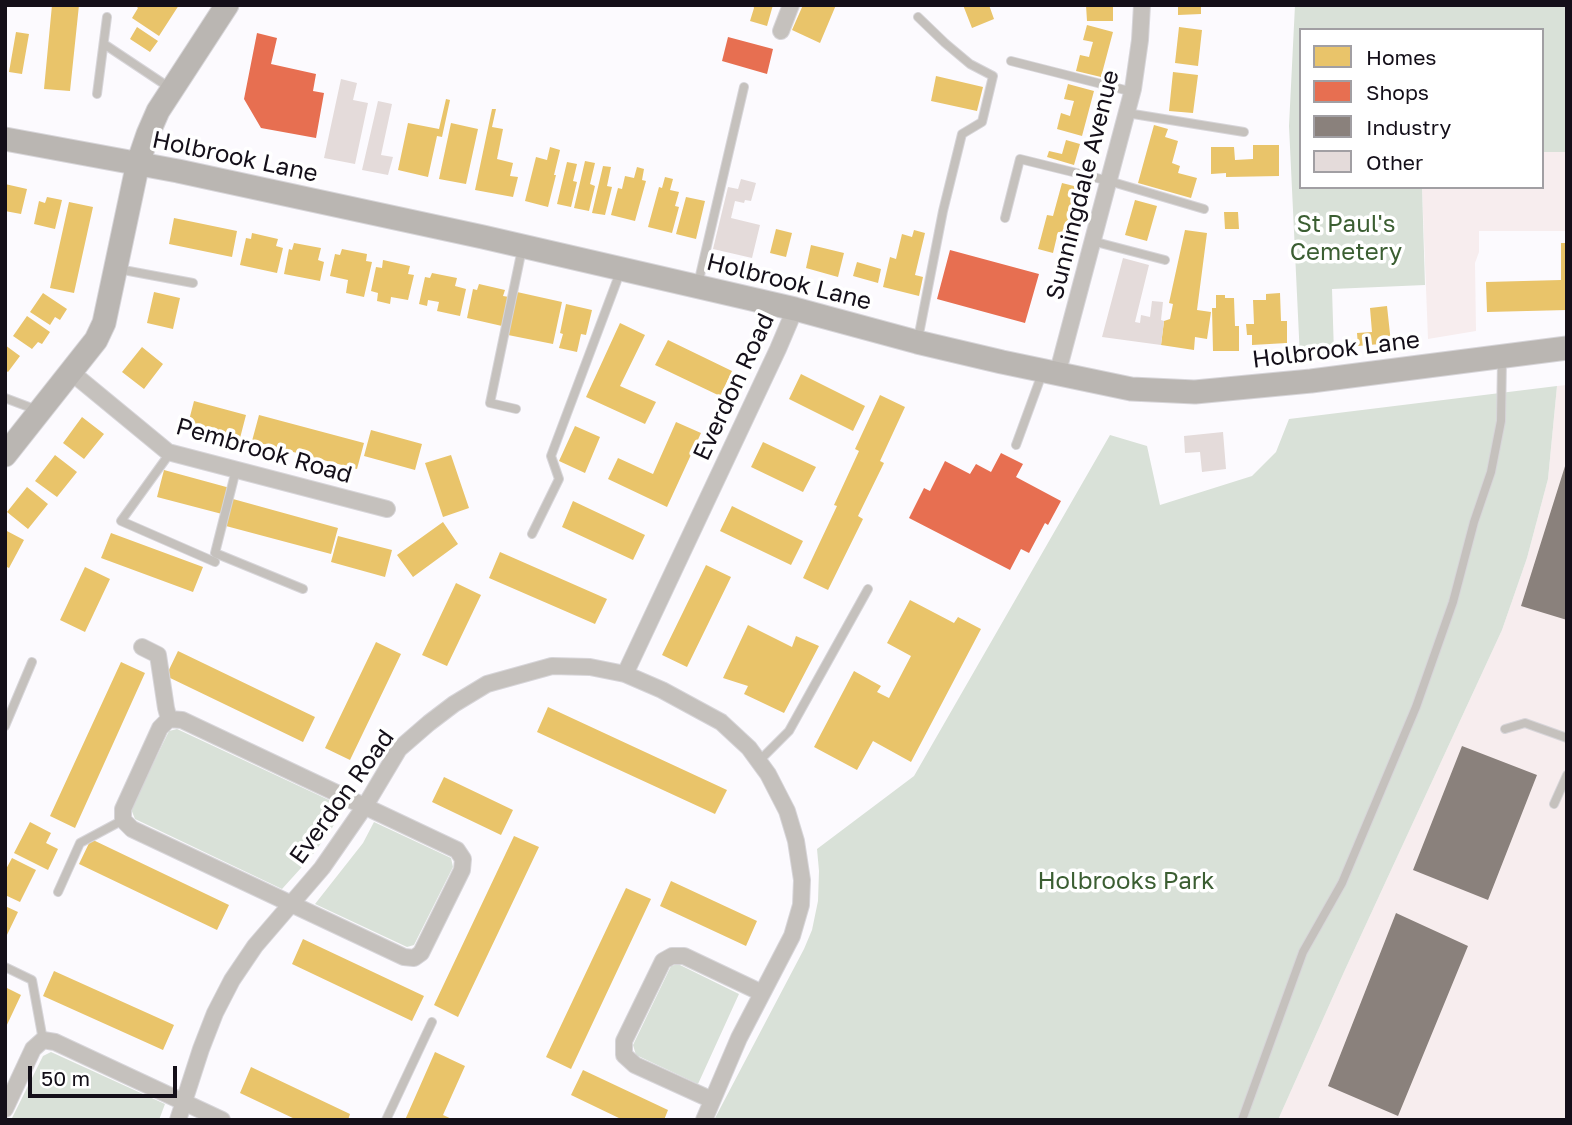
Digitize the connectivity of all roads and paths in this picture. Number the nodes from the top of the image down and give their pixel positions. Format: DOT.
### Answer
graph roads {
  1 [pos="227,5"];
  2 [pos="791,5"];
  3 [pos="1142,5"];
  4 [pos="107,17"];
  5 [pos="919,17"];
  6 [pos="781,31"];
  7 [pos="104,44"];
  8 [pos="1012,61"];
  9 [pos="744,87"];
  10 [pos="173,89"];
  11 [pos="1132,92"];
  12 [pos="97,94"];
  13 [pos="1127,113"];
  14 [pos="1244,132"];
  15 [pos="5,139"];
  16 [pos="138,163"];
  17 [pos="1109,181"];
  18 [pos="1204,209"];
  19 [pos="1005,218"];
  20 [pos="1093,241"];
  21 [pos="523,246"];
  22 [pos="1165,260"];
  23 [pos="116,268"];
  24 [pos="622,269"];
  25 [pos="193,283"];
  26 [pos="697,286"];
  27 [pos="794,309"];
  28 [pos="917,342"];
  29 [pos="1567,348"];
  30 [pos="1502,356"];
  31 [pos="71,372"];
  32 [pos="1050,373"];
  33 [pos="5,398"];
  34 [pos="516,410"];
  35 [pos="40,411"];
  36 [pos="1016,445"];
  37 [pos="170,453"];
  38 [pos="5,455"];
  39 [pos="236,470"];
  40 [pos="387,509"];
  41 [pos="532,534"];
  42 [pos="215,562"];
  43 [pos="303,589"];
  44 [pos="868,589"];
  45 [pos="142,647"];
  46 [pos="32,662"];
  47 [pos="625,674"];
  48 [pos="169,719"];
  49 [pos="5,726"];
  50 [pos="1505,729"];
  51 [pos="1567,738"];
  52 [pos="759,761"];
  53 [pos="1567,775"];
  54 [pos="1554,804"];
  55 [pos="365,806"];
  56 [pos="123,820"];
  57 [pos="58,891"];
  58 [pos="290,903"];
  59 [pos="5,967"];
  60 [pos="762,993"];
  61 [pos="432,1022"];
  62 [pos="43,1040"];
  63 [pos="712,1100"];
  64 [pos="184,1102"];
  65 [pos="5,1108"];
  66 [pos="178,1120"];
  67 [pos="222,1120"];
  68 [pos="386,1120"];
  69 [pos="704,1120"];
  70 [pos="1242,1120"];
  1 -- 10 [label="street"];
  2 -- 6 [label="street"];
  3 -- 11 [label="street, Sunningdale Avenue"];
  4 -- 7 [label="lane"];
  5 -- 28 [label="lane"];
  7 -- 10 [label="lane"];
  7 -- 12 [label="lane"];
  8 -- 11 [label="lane"];
  9 -- 26 [label="lane"];
  10 -- 16 [label="street"];
  11 -- 13 [label="street, Sunningdale Avenue"];
  13 -- 14 [label="lane"];
  13 -- 17 [label="street, Sunningdale Avenue"];
  15 -- 16 [label="street, Holbrook Lane"];
  16 -- 21 [label="street, Holbrook Lane"];
  16 -- 23 [label="street"];
  17 -- 18 [label="lane"];
  17 -- 19 [label="lane"];
  17 -- 20 [label="street, Sunningdale Avenue"];
  20 -- 22 [label="lane"];
  20 -- 32 [label="street, Sunningdale Avenue"];
  21 -- 24 [label="street, Holbrook Lane"];
  21 -- 34 [label="lane"];
  23 -- 25 [label="lane"];
  23 -- 31 [label="street"];
  24 -- 26 [label="street, Holbrook Lane"];
  24 -- 41 [label="lane"];
  26 -- 27 [label="street, Holbrook Lane"];
  27 -- 28 [label="street, Holbrook Lane"];
  27 -- 47 [label="street, Everdon Road"];
  28 -- 32 [label="street, Holbrook Lane"];
  29 -- 30 [label="street, Holbrook Lane"];
  30 -- 32 [label="street, Holbrook Lane"];
  30 -- 70 [label="lane"];
  31 -- 35 [label="street"];
  31 -- 37 [label="street, Pembrook Road"];
  32 -- 36 [label="lane"];
  33 -- 35 [label="lane"];
  35 -- 38 [label="street"];
  37 -- 39 [label="street, Pembrook Road"];
  37 -- 42 [label="lane"];
  39 -- 40 [label="street, Pembrook Road"];
  39 -- 43 [label="lane"];
  44 -- 52 [label="lane"];
  45 -- 48 [label="street"];
  46 -- 49 [label="lane"];
  47 -- 52 [label="street, Everdon Road"];
  47 -- 55 [label="street, Everdon Road"];
  48 -- 55 [label="street"];
  48 -- 56 [label="street"];
  50 -- 51 [label="lane"];
  52 -- 60 [label="street, Everdon Road"];
  53 -- 54 [label="lane"];
  55 -- 58 [label="street, Everdon Road"];
  55 -- 58 [label="street"];
  56 -- 57 [label="lane"];
  56 -- 58 [label="street"];
  58 -- 64 [label="street, Everdon Road"];
  59 -- 62 [label="lane"];
  60 -- 63 [label="street, Everdon Road"];
  60 -- 63 [label="street"];
  61 -- 68 [label="lane"];
  62 -- 64 [label="street"];
  62 -- 65 [label="street"];
  63 -- 69 [label="street, Everdon Road"];
  64 -- 66 [label="street, Everdon Road"];
  64 -- 67 [label="street"];
}
